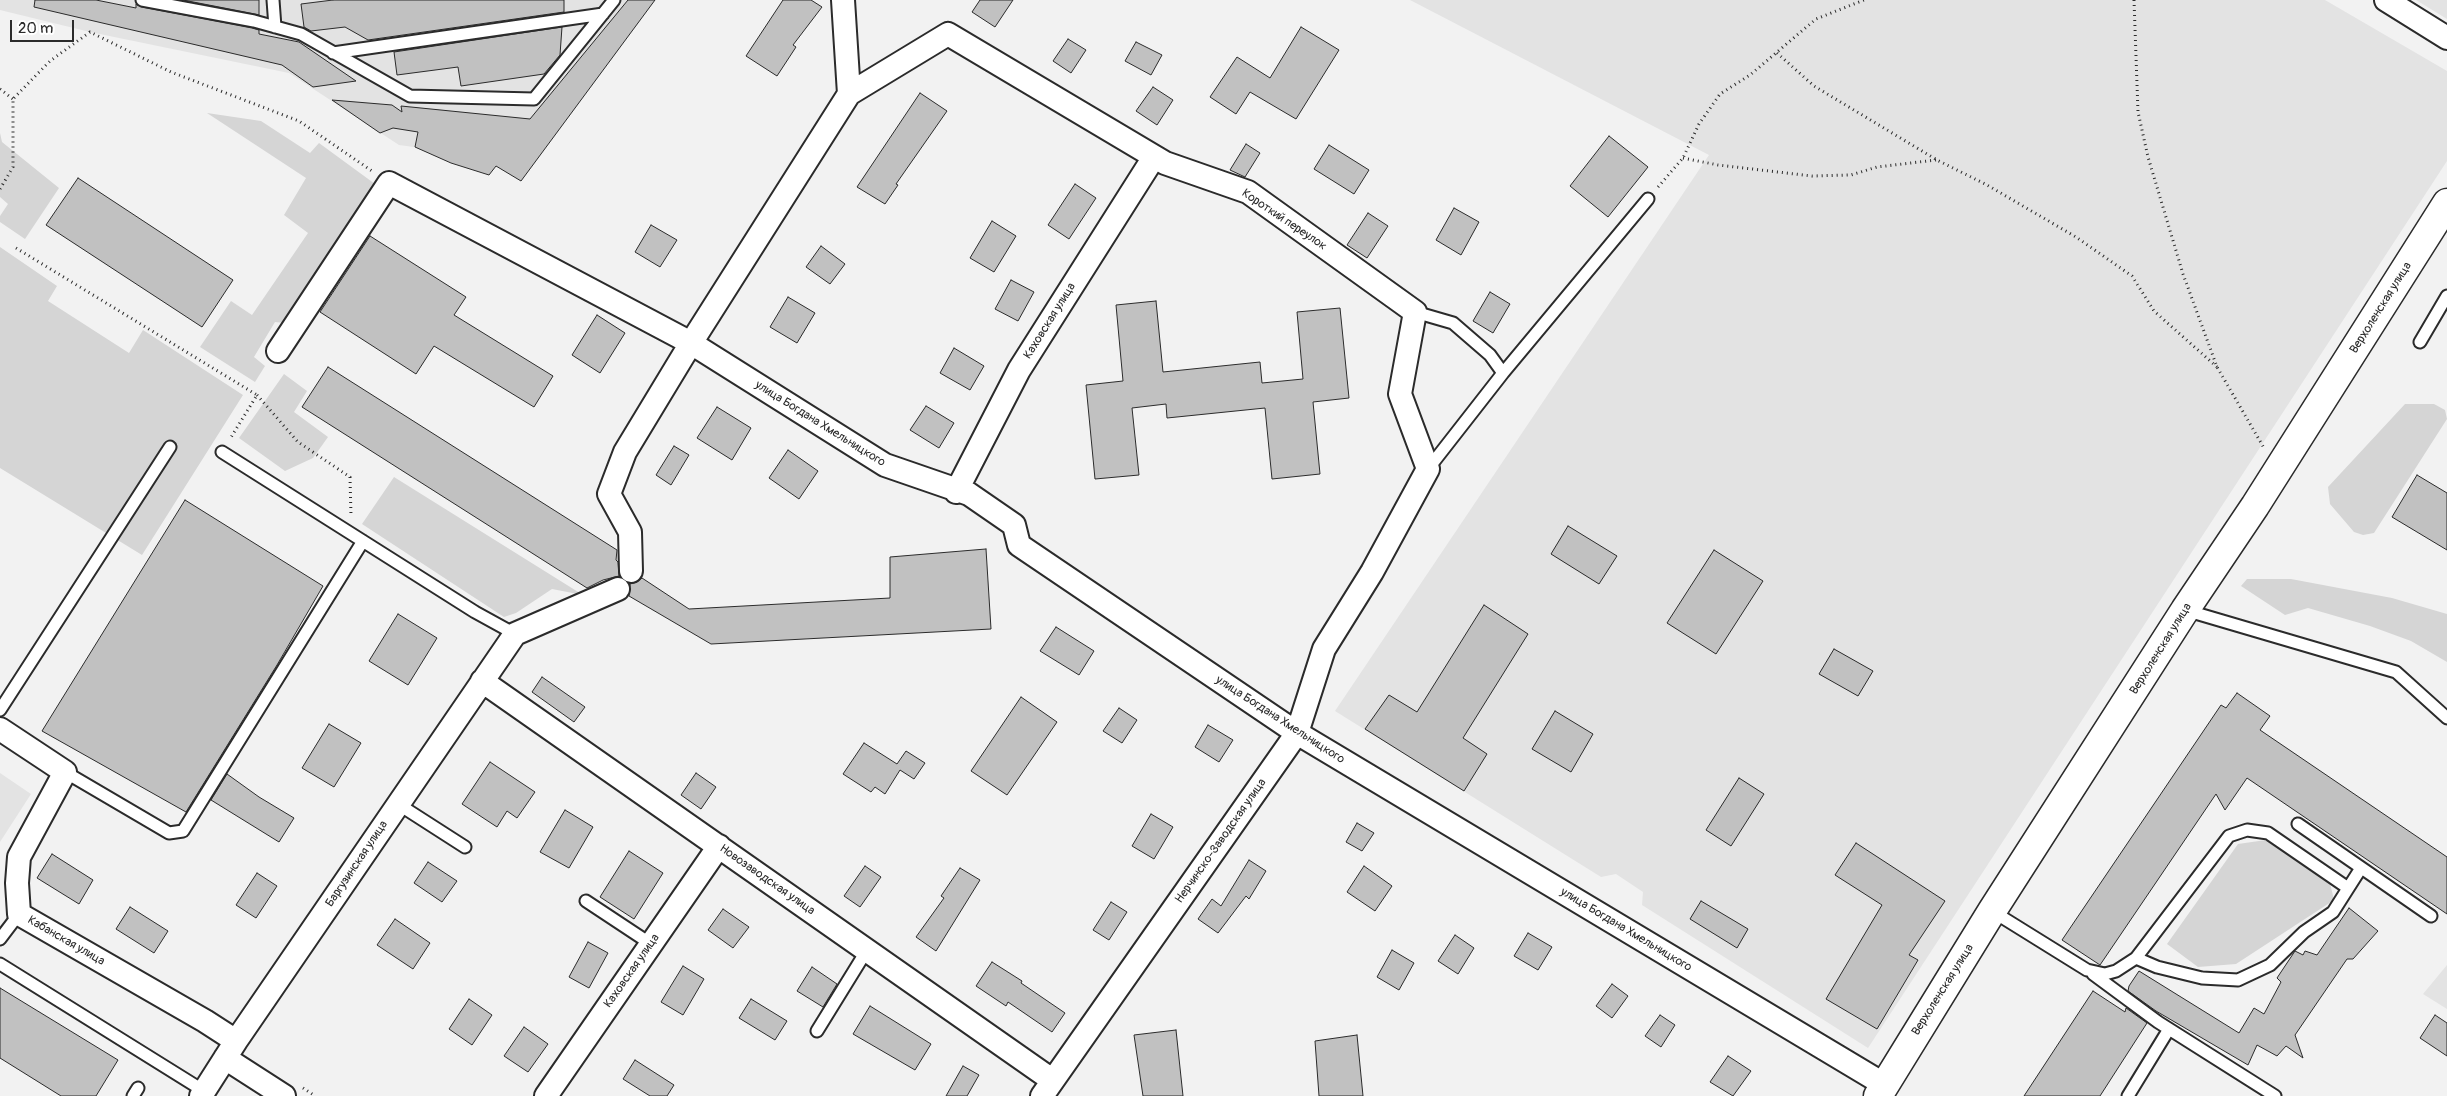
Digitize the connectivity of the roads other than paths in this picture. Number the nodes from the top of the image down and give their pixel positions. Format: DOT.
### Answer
graph roads {
  1 [pos="142,0"];
  2 [pos="273,0"];
  3 [pos="614,0"];
  4 [pos="843,0"];
  5 [pos="2386,0"];
  6 [pos="603,14"];
  7 [pos="275,27"];
  8 [pos="2447,38"];
  9 [pos="333,53"];
  10 [pos="849,94"];
  11 [pos="1154,156"];
  12 [pos="1648,199"];
  13 [pos="2444,216"];
  14 [pos="2447,296"];
  15 [pos="1415,312"];
  16 [pos="2420,342"];
  17 [pos="691,343"];
  18 [pos="278,351"];
  19 [pos="1503,373"];
  20 [pos="170,447"];
  21 [pos="222,452"];
  22 [pos="1428,469"];
  23 [pos="956,492"];
  24 [pos="363,541"];
  25 [pos="631,571"];
  26 [pos="618,589"];
  27 [pos="2185,610"];
  28 [pos="515,634"];
  29 [pos="482,681"];
  30 [pos="0,710"];
  31 [pos="2447,718"];
  32 [pos="0,729"];
  33 [pos="1297,733"];
  34 [pos="65,772"];
  35 [pos="398,804"];
  36 [pos="2298,824"];
  37 [pos="719,846"];
  38 [pos="465,847"];
  39 [pos="2361,868"];
  40 [pos="2348,888"];
  41 [pos="586,901"];
  42 [pos="1992,910"];
  43 [pos="19,914"];
  44 [pos="2431,916"];
  45 [pos="0,940"];
  46 [pos="651,944"];
  47 [pos="867,950"];
  48 [pos="2136,958"];
  49 [pos="0,964"];
  50 [pos="2088,970"];
  51 [pos="2169,1029"];
  52 [pos="817,1031"];
  53 [pos="230,1050"];
  54 [pos="1047,1088"];
  55 [pos="1881,1091"];
  56 [pos="203,1094"];
  57 [pos="284,1096"];
  58 [pos="546,1096"];
  59 [pos="2128,1096"];
  60 [pos="2275,1096"];
  1 -- 7 [label="lane"];
  2 -- 7 [label="lane"];
  3 -- 6 [label="lane"];
  4 -- 10 [label="street"];
  5 -- 8 [label="street"];
  6 -- 9 [label="lane"];
  6 -- 9 [label="lane"];
  7 -- 9 [label="lane"];
  10 -- 11 [label="street, Короткий переулок"];
  10 -- 17 [label="street"];
  11 -- 15 [label="street, Короткий переулок"];
  11 -- 23 [label="street, Каховская улица"];
  12 -- 19 [label="lane"];
  13 -- 27 [label="main road, Верхоленская улица"];
  14 -- 16 [label="lane"];
  15 -- 19 [label="lane"];
  15 -- 22 [label="street"];
  17 -- 18 [label="street, улица Богдана Хмельницкого"];
  17 -- 23 [label="street, улица Богдана Хмельницкого"];
  17 -- 25 [label="street"];
  19 -- 22 [label="lane"];
  20 -- 30 [label="lane"];
  21 -- 24 [label="lane"];
  22 -- 33 [label="street, Нерчинско-Заводская улица"];
  23 -- 33 [label="street, улица Богдана Хмельницкого"];
  24 -- 28 [label="lane"];
  24 -- 34 [label="lane"];
  26 -- 28 [label="street"];
  27 -- 31 [label="lane"];
  27 -- 42 [label="main road, Верхоленская улица"];
  28 -- 29 [label="street, Баргузинская улица"];
  29 -- 35 [label="street, Баргузинская улица"];
  29 -- 37 [label="street, Новозаводская улица"];
  32 -- 34 [label="street"];
  33 -- 54 [label="street, Нерчинско-Заводская улица"];
  33 -- 55 [label="street, улица Богдана Хмельницкого"];
  34 -- 43 [label="street, Кабанская улица"];
  35 -- 38 [label="lane"];
  35 -- 53 [label="street, Баргузинская улица"];
  36 -- 39 [label="lane"];
  37 -- 46 [label="street, Каховская улица"];
  37 -- 47 [label="street, Новозаводская улица"];
  39 -- 40 [label="lane"];
  39 -- 44 [label="lane"];
  40 -- 48 [label="lane"];
  40 -- 48 [label="lane"];
  41 -- 46 [label="lane"];
  42 -- 50 [label="lane"];
  42 -- 55 [label="main road, Верхоленская улица"];
  43 -- 45 [label="lane"];
  43 -- 53 [label="street, Кабанская улица"];
  46 -- 58 [label="street, Каховская улица"];
  47 -- 52 [label="lane"];
  47 -- 54 [label="street, Новозаводская улица"];
  48 -- 50 [label="lane"];
  49 -- 56 [label="lane"];
  50 -- 51 [label="lane"];
  51 -- 59 [label="lane"];
  51 -- 60 [label="lane"];
  53 -- 56 [label="street, Баргузинская улица"];
  53 -- 57 [label="street, Кабанская улица"];
}
